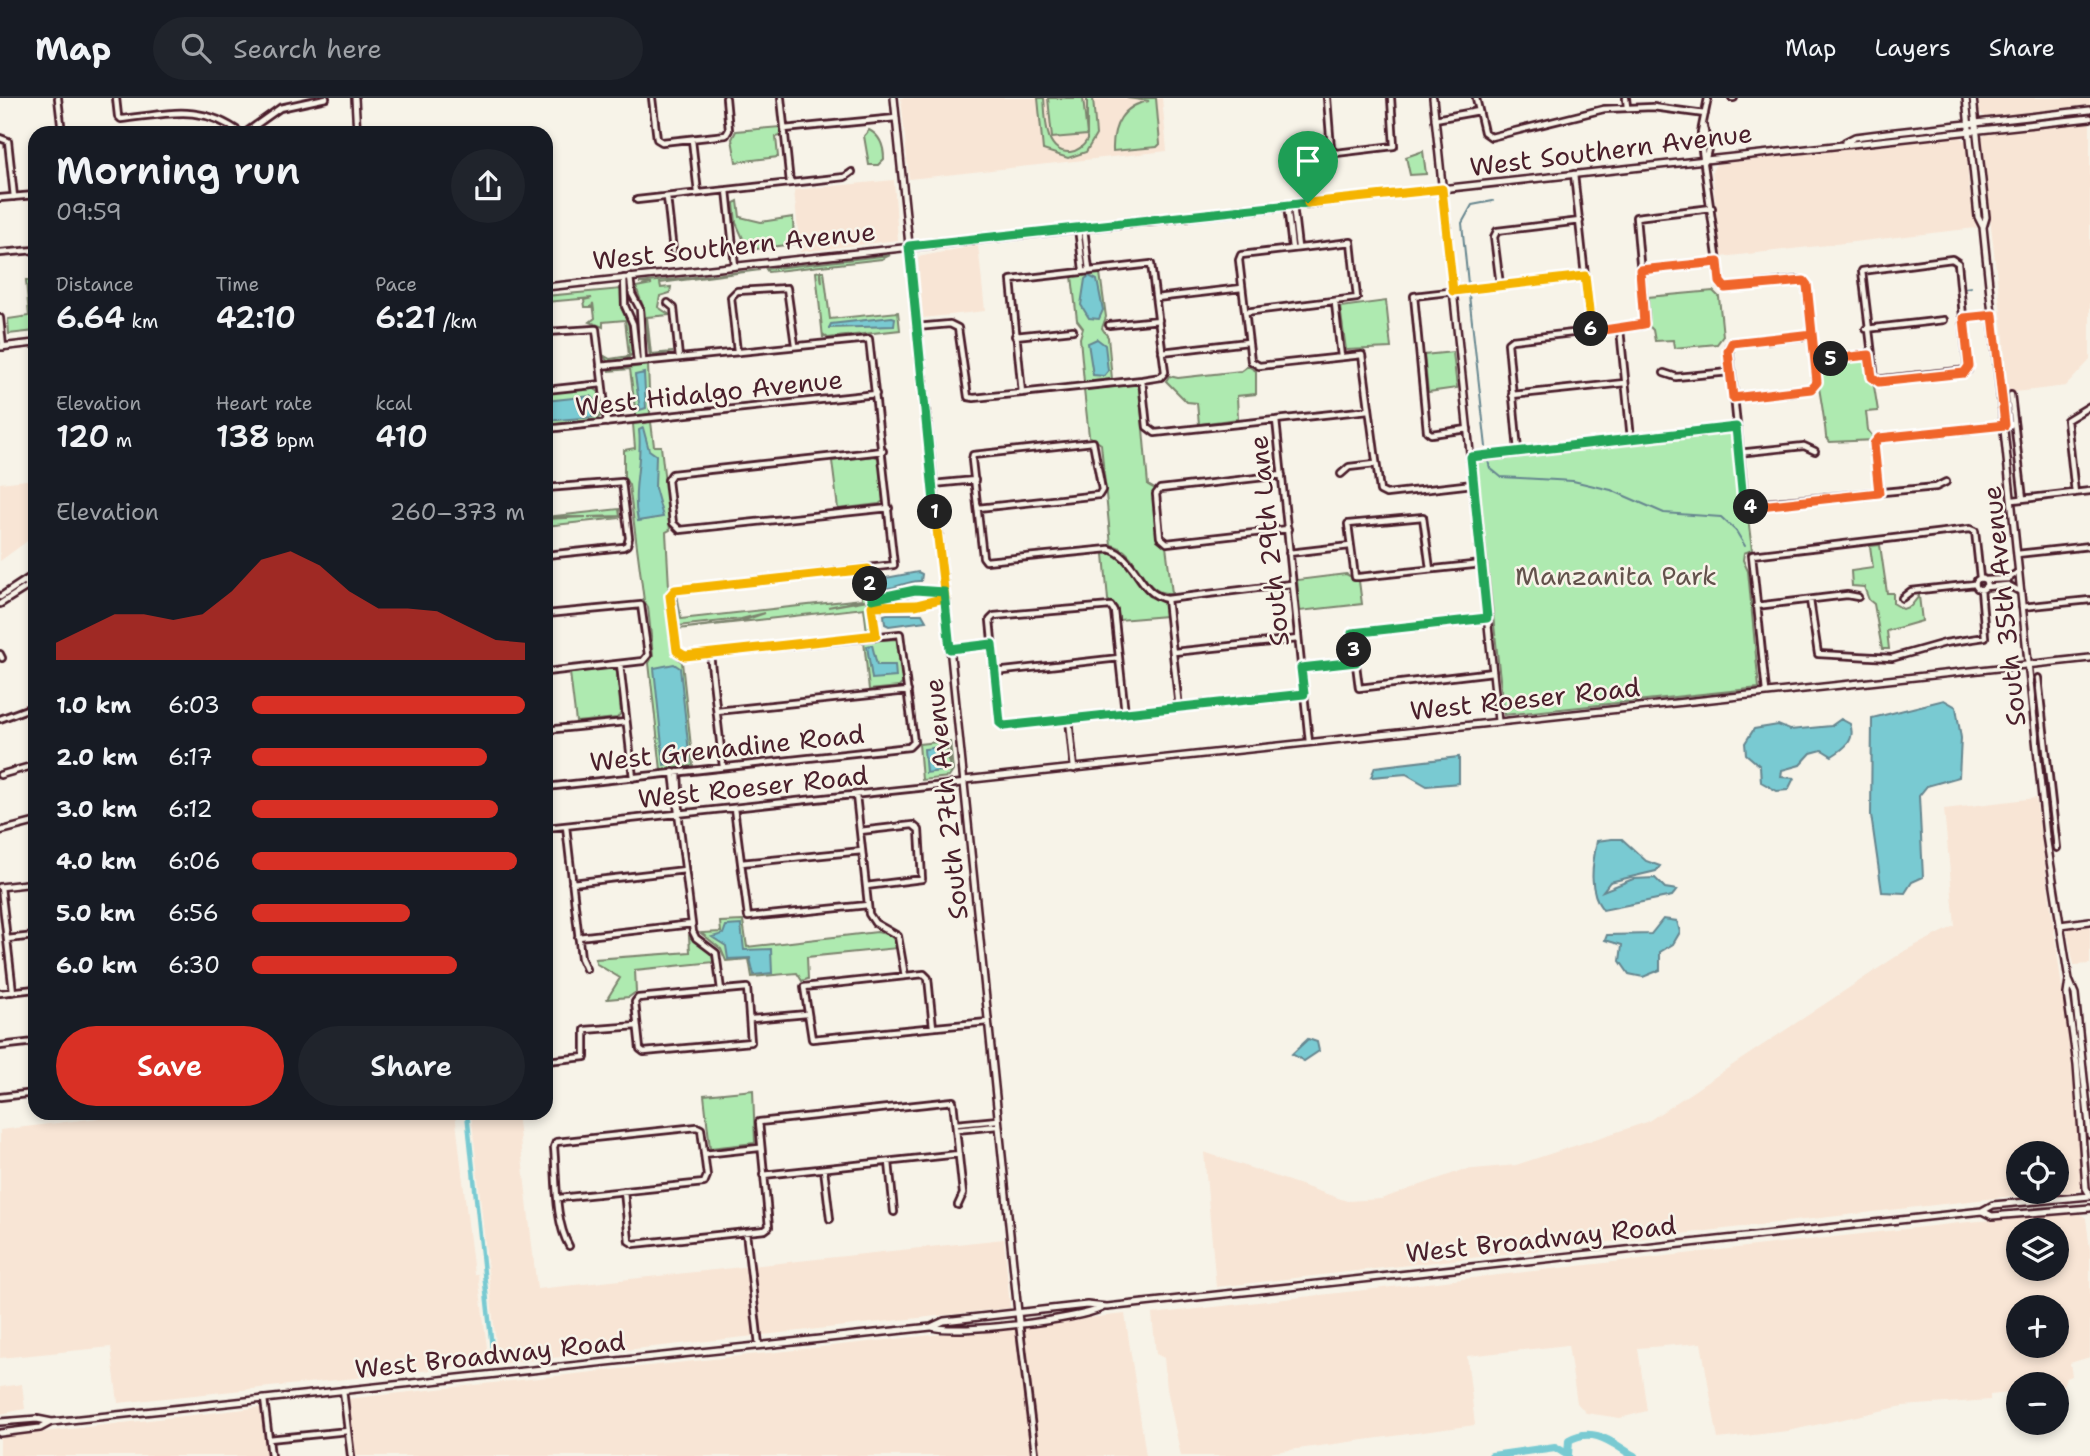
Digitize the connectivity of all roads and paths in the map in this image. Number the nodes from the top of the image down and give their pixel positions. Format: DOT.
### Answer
graph roads {
  1 [pos="58,98"];
  2 [pos="116,98"];
  3 [pos="326,98"];
  4 [pos="355,98"];
  5 [pos="652,98"];
  6 [pos="726,98"];
  7 [pos="781,98"];
  8 [pos="894,98"];
  9 [pos="1327,98"];
  10 [pos="1391,98"];
  11 [pos="1433,98"];
  12 [pos="1476,98"];
  13 [pos="1626,98"];
  14 [pos="1708,98"];
  15 [pos="1966,98"];
  16 [pos="1973,98"];
  17 [pos="1627,107"];
  18 [pos="2090,110"];
  19 [pos="1479,111"];
  20 [pos="1705,114"];
  21 [pos="896,118"];
  22 [pos="2090,118"];
  23 [pos="1435,119"];
  24 [pos="1976,122"];
  25 [pos="1968,123"];
  26 [pos="61,126"];
  27 [pos="233,126"];
  28 [pos="253,126"];
  29 [pos="357,126"];
  30 [pos="785,129"];
  31 [pos="1977,130"];
  32 [pos="1969,131"];
  33 [pos="0,138"];
  34 [pos="692,140"];
  35 [pos="1845,142"];
  36 [pos="1706,158"];
  37 [pos="852,172"];
  38 [pos="1574,174"];
  39 [pos="790,183"];
  40 [pos="1442,189"];
  41 [pos="727,190"];
  42 [pos="698,193"];
  43 [pos="28,196"];
  44 [pos="14,197"];
  45 [pos="667,197"];
  46 [pos="0,198"];
  47 [pos="637,200"];
  48 [pos="1290,205"];
  49 [pos="1712,208"];
  50 [pos="1580,221"];
  51 [pos="1983,227"];
  52 [pos="1081,228"];
  53 [pos="909,246"];
  54 [pos="1298,247"];
  55 [pos="1292,248"];
  56 [pos="28,251"];
  57 [pos="673,251"];
  58 [pos="0,253"];
  59 [pos="1718,262"];
  60 [pos="734,266"];
  61 [pos="1086,270"];
  62 [pos="1640,270"];
  63 [pos="1585,276"];
  64 [pos="627,278"];
  65 [pos="553,286"];
  66 [pos="1500,286"];
  67 [pos="1242,288"];
  68 [pos="1453,291"];
  69 [pos="1156,298"];
  70 [pos="668,303"];
  71 [pos="1335,303"];
  72 [pos="1245,312"];
  73 [pos="1993,315"];
  74 [pos="0,318"];
  75 [pos="1964,318"];
  76 [pos="1159,320"];
  77 [pos="1944,320"];
  78 [pos="1109,325"];
  79 [pos="916,327"];
  80 [pos="1620,329"];
  81 [pos="1866,329"];
  82 [pos="1073,330"];
  83 [pos="553,331"];
  84 [pos="1591,332"];
  85 [pos="1812,334"];
  86 [pos="1015,336"];
  87 [pos="1248,342"];
  88 [pos="28,344"];
  89 [pos="795,345"];
  90 [pos="1,347"];
  91 [pos="737,352"];
  92 [pos="1162,352"];
  93 [pos="1869,355"];
  94 [pos="1340,357"];
  95 [pos="679,358"];
  96 [pos="1815,361"];
  97 [pos="640,362"];
  98 [pos="600,366"];
  99 [pos="1730,372"];
  100 [pos="1664,373"];
  101 [pos="1142,380"];
  102 [pos="1625,383"];
  103 [pos="602,384"];
  104 [pos="553,389"];
  105 [pos="1021,393"];
  106 [pos="876,394"];
  107 [pos="1512,395"];
  108 [pos="2011,395"];
  109 [pos="1733,398"];
  110 [pos="2090,406"];
  111 [pos="1369,410"];
  112 [pos="1276,420"];
  113 [pos="607,423"];
  114 [pos="2014,424"];
  115 [pos="2005,425"];
  116 [pos="1736,427"];
  117 [pos="553,428"];
  118 [pos="1468,429"];
  119 [pos="1631,439"];
  120 [pos="1518,451"];
  121 [pos="1815,451"];
  122 [pos="883,452"];
  123 [pos="1738,453"];
  124 [pos="1471,457"];
  125 [pos="1375,464"];
  126 [pos="1341,474"];
  127 [pos="1282,475"];
  128 [pos="975,480"];
  129 [pos="1946,482"];
  130 [pos="932,484"];
  131 [pos="1473,484"];
  132 [pos="553,487"];
  133 [pos="2090,491"];
  134 [pos="1879,493"];
  135 [pos="2076,493"];
  136 [pos="2023,499"];
  137 [pos="2013,500"];
  138 [pos="889,508"];
  139 [pos="978,508"];
  140 [pos="1288,529"];
  141 [pos="1349,546"];
  142 [pos="2090,546"];
  143 [pos="1289,553"];
  144 [pos="553,554"];
  145 [pos="2017,554"];
  146 [pos="1482,564"];
  147 [pos="868,569"];
  148 [pos="1430,569"];
  149 [pos="2019,572"];
  150 [pos="1982,579"];
  151 [pos="27,584"];
  152 [pos="1292,584"];
  153 [pos="1975,584"];
  154 [pos="1983,588"];
  155 [pos="2021,592"];
  156 [pos="945,595"];
  157 [pos="0,597"];
  158 [pos="1858,597"];
  159 [pos="1167,598"];
  160 [pos="1902,598"];
  161 [pos="872,599"];
  162 [pos="1810,600"];
  163 [pos="2090,600"];
  164 [pos="0,604"];
  165 [pos="872,606"];
  166 [pos="1756,606"];
  167 [pos="2022,607"];
  168 [pos="553,613"];
  169 [pos="1487,618"];
  170 [pos="876,635"];
  171 [pos="1298,639"];
  172 [pos="992,644"];
  173 [pos="950,649"];
  174 [pos="1174,653"];
  175 [pos="710,654"];
  176 [pos="1119,658"];
  177 [pos="2090,658"];
  178 [pos="1356,662"];
  179 [pos="620,664"];
  180 [pos="2028,665"];
  181 [pos="1301,668"];
  182 [pos="553,671"];
  183 [pos="995,672"];
  184 [pos="1493,673"];
  185 [pos="2038,678"];
  186 [pos="908,691"];
  187 [pos="1766,692"];
  188 [pos="1304,694"];
  189 [pos="1179,708"];
  190 [pos="28,709"];
  191 [pos="717,711"];
  192 [pos="1125,713"];
  193 [pos="0,719"];
  194 [pos="1069,719"];
  195 [pos="1498,721"];
  196 [pos="626,722"];
  197 [pos="2034,723"];
  198 [pos="2043,723"];
  199 [pos="553,729"];
  200 [pos="1310,742"];
  201 [pos="28,767"];
  202 [pos="723,767"];
  203 [pos="1074,769"];
  204 [pos="676,772"];
  205 [pos="0,775"];
  206 [pos="633,778"];
  207 [pos="964,781"];
  208 [pos="553,786"];
  209 [pos="856,795"];
  210 [pos="2051,796"];
  211 [pos="2042,797"];
  212 [pos="734,808"];
  213 [pos="680,814"];
  214 [pos="28,824"];
  215 [pos="566,826"];
  216 [pos="553,827"];
  217 [pos="0,831"];
  218 [pos="860,831"];
  219 [pos="2057,848"];
  220 [pos="862,851"];
  221 [pos="741,863"];
  222 [pos="685,870"];
  223 [pos="572,883"];
  224 [pos="28,884"];
  225 [pos="866,886"];
  226 [pos="0,887"];
  227 [pos="868,905"];
  228 [pos="2090,921"];
  229 [pos="692,924"];
  230 [pos="2060,925"];
  231 [pos="28,937"];
  232 [pos="578,937"];
  233 [pos="7,939"];
  234 [pos="586,969"];
  235 [pos="905,976"];
  236 [pos="2069,980"];
  237 [pos="28,990"];
  238 [pos="721,990"];
  239 [pos="13,992"];
  240 [pos="0,993"];
  241 [pos="807,1014"];
  242 [pos="751,1019"];
  243 [pos="988,1022"];
  244 [pos="638,1026"];
  245 [pos="933,1027"];
  246 [pos="28,1043"];
  247 [pos="0,1045"];
  248 [pos="553,1060"];
  249 [pos="2087,1064"];
  250 [pos="2077,1065"];
  251 [pos="28,1094"];
  252 [pos="0,1097"];
  253 [pos="998,1123"];
  254 [pos="956,1127"];
  255 [pos="2090,1135"];
  256 [pos="760,1148"];
  257 [pos="704,1154"];
  258 [pos="959,1154"];
  259 [pos="889,1162"];
  260 [pos="824,1168"];
  261 [pos="763,1175"];
  262 [pos="624,1191"];
  263 [pos="2090,1195"];
  264 [pos="559,1198"];
  265 [pos="958,1205"];
  266 [pos="2090,1208"];
  267 [pos="1982,1211"];
  268 [pos="894,1212"];
  269 [pos="830,1219"];
  270 [pos="746,1232"];
  271 [pos="569,1246"];
  272 [pos="1104,1307"];
  273 [pos="1018,1313"];
  274 [pos="1019,1322"];
  275 [pos="932,1327"];
  276 [pos="759,1345"];
  277 [pos="343,1390"];
  278 [pos="264,1398"];
  279 [pos="0,1422"];
  280 [pos="52,1422"];
  281 [pos="348,1431"];
  282 [pos="0,1433"];
  283 [pos="269,1439"];
  284 [pos="1035,1453"];
  285 [pos="271,1456"];
  286 [pos="351,1456"];
  1 -- 26 [label="street"];
  2 -- 27 [label="street"];
  3 -- 28 [label="street"];
  4 -- 29 [label="main road"];
  5 -- 34 [label="street"];
  6 -- 34 [label="street"];
  7 -- 30 [label="street"];
  8 -- 21 [label="main road, South 27th Avenue"];
  9 -- 10 [label="street"];
  11 -- 23 [label="main road"];
  12 -- 19 [label="street"];
  13 -- 17 [label="street"];
  14 -- 20 [label="street"];
  15 -- 25 [label="main road, South 35th Avenue"];
  16 -- 24 [label="main road, South 35th Avenue"];
  17 -- 19 [label="street"];
  17 -- 20 [label="street"];
  18 -- 24 [label="main road, West Southern Avenue"];
  19 -- 23 [label="street"];
  20 -- 36 [label="street"];
  21 -- 30 [label="street"];
  21 -- 53 [label="main road, South 27th Avenue"];
  22 -- 31 [label="main road, West Southern Avenue"];
  23 -- 40 [label="main road"];
  24 -- 25 [label="main road, West Southern Avenue"];
  24 -- 31 [label="main road, South 35th Avenue"];
  25 -- 32 [label="main road, South 35th Avenue"];
  25 -- 35 [label="main road, West Southern Avenue"];
  30 -- 39 [label="street"];
  31 -- 32 [label="main road, West Southern Avenue"];
  31 -- 51 [label="main road, South 35th Avenue"];
  32 -- 35 [label="main road, West Southern Avenue"];
  32 -- 51 [label="main road, South 35th Avenue"];
  33 -- 44 [label="street"];
  34 -- 42 [label="street"];
  35 -- 36 [label="main road, West Southern Avenue"];
  36 -- 38 [label="main road, West Southern Avenue"];
  36 -- 49 [label="street"];
  37 -- 39 [label="street"];
  38 -- 40 [label="main road, West Southern Avenue"];
  38 -- 50 [label="street"];
  39 -- 41 [label="street"];
  40 -- 48 [label="main road, West Southern Avenue"];
  40 -- 68 [label="main road"];
  41 -- 42 [label="street"];
  41 -- 60 [label="street"];
  42 -- 45 [label="street"];
  43 -- 44 [label="street"];
  44 -- 46 [label="street"];
  45 -- 47 [label="street"];
  45 -- 57 [label="street"];
  48 -- 52 [label="main road, West Southern Avenue"];
  48 -- 54 [label="street"];
  48 -- 55 [label="street"];
  49 -- 59 [label="street"];
  49 -- 62 [label="street"];
  50 -- 63 [label="street"];
  50 -- 66 [label="street"];
  51 -- 73 [label="main road, South 35th Avenue"];
  52 -- 53 [label="main road, West Southern Avenue"];
  52 -- 61 [label="street"];
  53 -- 60 [label="main road, West Southern Avenue"];
  53 -- 79 [label="main road, South 27th Avenue"];
  54 -- 55 [label="street"];
  54 -- 71 [label="street"];
  55 -- 67 [label="street"];
  56 -- 58 [label="street"];
  59 -- 62 [label="street"];
  59 -- 85 [label="street"];
  60 -- 64 [label="main road, West Southern Avenue"];
  61 -- 69 [label="street"];
  61 -- 86 [label="street"];
  62 -- 80 [label="street"];
  63 -- 66 [label="street"];
  63 -- 84 [label="street"];
  64 -- 65 [label="main road, West Southern Avenue"];
  64 -- 97 [label="street"];
  64 -- 97 [label="street"];
  66 -- 68 [label="street"];
  67 -- 69 [label="street"];
  67 -- 72 [label="street"];
  68 -- 118 [label="main road"];
  68 -- 118 [label="street"];
  69 -- 76 [label="street"];
  70 -- 95 [label="street"];
  71 -- 72 [label="street"];
  71 -- 94 [label="street"];
  72 -- 87 [label="street"];
  73 -- 75 [label="street"];
  73 -- 115 [label="main road, South 35th Avenue"];
  74 -- 90 [label="street"];
  75 -- 81 [label="street"];
  75 -- 93 [label="street"];
  76 -- 78 [label="street"];
  76 -- 92 [label="street"];
  77 -- 81 [label="street"];
  79 -- 105 [label="street"];
  79 -- 130 [label="main road, South 27th Avenue"];
  80 -- 84 [label="street"];
  80 -- 102 [label="street"];
  81 -- 93 [label="street"];
  82 -- 86 [label="street"];
  83 -- 98 [label="street"];
  84 -- 107 [label="street"];
  85 -- 96 [label="street"];
  85 -- 99 [label="street"];
  86 -- 105 [label="street"];
  87 -- 92 [label="street"];
  87 -- 94 [label="street"];
  88 -- 90 [label="main road"];
  89 -- 91 [label="street"];
  89 -- 91 [label="street"];
  89 -- 106 [label="street"];
  91 -- 95 [label="street"];
  92 -- 101 [label="street"];
  93 -- 96 [label="street"];
  94 -- 111 [label="street"];
  95 -- 97 [label="street"];
  96 -- 109 [label="street"];
  97 -- 98 [label="street"];
  98 -- 103 [label="street"];
  99 -- 100 [label="street"];
  99 -- 109 [label="street"];
  101 -- 105 [label="street"];
  101 -- 112 [label="street"];
  102 -- 107 [label="street"];
  102 -- 119 [label="street"];
  103 -- 104 [label="street"];
  103 -- 113 [label="street"];
  106 -- 113 [label="street, West Hidalgo Avenue"];
  106 -- 122 [label="street"];
  107 -- 120 [label="street"];
  108 -- 114 [label="street"];
  109 -- 116 [label="street"];
  110 -- 135 [label="street"];
  111 -- 112 [label="street"];
  111 -- 125 [label="street"];
  112 -- 127 [label="street, South 29th Lane"];
  113 -- 117 [label="street, West Hidalgo Avenue"];
  114 -- 115 [label="street"];
  114 -- 136 [label="street"];
  115 -- 134 [label="street"];
  115 -- 137 [label="main road, South 35th Avenue"];
  116 -- 119 [label="street"];
  116 -- 123 [label="street"];
  118 -- 124 [label="main road"];
  119 -- 120 [label="street"];
  120 -- 124 [label="street"];
  121 -- 123 [label="street"];
  122 -- 138 [label="street"];
  122 -- 138 [label="street"];
  123 -- 134 [label="street"];
  124 -- 131 [label="main road"];
  125 -- 126 [label="street"];
  125 -- 131 [label="street"];
  127 -- 140 [label="street, South 29th Lane"];
  127 -- 140 [label="street"];
  128 -- 130 [label="street"];
  128 -- 139 [label="street"];
  128 -- 139 [label="street"];
  129 -- 134 [label="street"];
  130 -- 156 [label="main road, South 27th Avenue"];
  131 -- 146 [label="main road"];
  132 -- 144 [label="street"];
  133 -- 135 [label="street"];
  135 -- 136 [label="street"];
  136 -- 137 [label="street"];
  137 -- 145 [label="main road, South 35th Avenue"];
  138 -- 147 [label="street"];
  139 -- 159 [label="street"];
  140 -- 143 [label="street, South 29th Lane"];
  141 -- 143 [label="street"];
  141 -- 148 [label="street"];
  141 -- 148 [label="street"];
  142 -- 145 [label="street"];
  143 -- 152 [label="street, South 29th Lane"];
  145 -- 149 [label="main road, South 35th Avenue"];
  146 -- 148 [label="street"];
  146 -- 169 [label="main road"];
  147 -- 161 [label="street"];
  147 -- 175 [label="street"];
  149 -- 150 [label="street"];
  149 -- 155 [label="main road, South 35th Avenue"];
  150 -- 153 [label="street"];
  150 -- 154 [label="street"];
  150 -- 166 [label="street"];
  151 -- 157 [label="street"];
  151 -- 164 [label="street"];
  152 -- 159 [label="street"];
  152 -- 171 [label="street, South 29th Lane"];
  153 -- 154 [label="street"];
  153 -- 160 [label="street"];
  154 -- 155 [label="street"];
  154 -- 162 [label="street"];
  155 -- 167 [label="main road, South 35th Avenue"];
  156 -- 161 [label="street"];
  156 -- 165 [label="street"];
  156 -- 173 [label="main road, South 27th Avenue"];
  158 -- 162 [label="street"];
  159 -- 174 [label="street"];
  161 -- 165 [label="street"];
  162 -- 166 [label="street"];
  163 -- 167 [label="street"];
  165 -- 170 [label="street"];
  166 -- 187 [label="street"];
  167 -- 180 [label="main road, South 35th Avenue"];
  168 -- 179 [label="street"];
  169 -- 178 [label="street"];
  169 -- 184 [label="main road"];
  170 -- 175 [label="street"];
  170 -- 186 [label="street"];
  171 -- 174 [label="street"];
  171 -- 181 [label="street, South 29th Lane"];
  172 -- 173 [label="street"];
  172 -- 176 [label="street"];
  172 -- 183 [label="street"];
  173 -- 207 [label="main road, South 27th Avenue"];
  174 -- 189 [label="street"];
  175 -- 191 [label="street"];
  176 -- 183 [label="street"];
  176 -- 192 [label="street"];
  177 -- 180 [label="main road, West Roeser Road"];
  178 -- 181 [label="street"];
  178 -- 184 [label="street"];
  179 -- 182 [label="street"];
  179 -- 196 [label="street"];
  180 -- 187 [label="main road, West Roeser Road"];
  180 -- 197 [label="main road, South 35th Avenue"];
  181 -- 188 [label="street, South 29th Lane"];
  183 -- 194 [label="street"];
  184 -- 195 [label="main road"];
  185 -- 198 [label="street"];
  186 -- 191 [label="street"];
  186 -- 202 [label="street, West Grenadine Road"];
  187 -- 195 [label="main road, West Roeser Road"];
  188 -- 189 [label="street"];
  188 -- 200 [label="street, South 29th Lane"];
  189 -- 192 [label="street"];
  190 -- 193 [label="street"];
  191 -- 202 [label="street"];
  192 -- 194 [label="street"];
  194 -- 203 [label="street"];
  195 -- 200 [label="main road, West Roeser Road"];
  196 -- 199 [label="street"];
  196 -- 206 [label="street"];
  197 -- 198 [label="street"];
  197 -- 211 [label="main road, South 35th Avenue"];
  198 -- 210 [label="street"];
  200 -- 203 [label="main road, West Roeser Road"];
  201 -- 205 [label="street"];
  202 -- 204 [label="street, West Grenadine Road"];
  203 -- 207 [label="main road, West Roeser Road"];
  204 -- 206 [label="street, West Grenadine Road"];
  204 -- 213 [label="street"];
  206 -- 208 [label="street, West Grenadine Road"];
  207 -- 209 [label="street, West Roeser Road"];
  207 -- 243 [label="main road, South 27th Avenue"];
  209 -- 212 [label="street, West Roeser Road"];
  209 -- 218 [label="street"];
  210 -- 211 [label="street"];
  210 -- 219 [label="street"];
  211 -- 230 [label="main road, South 35th Avenue"];
  212 -- 213 [label="street, West Roeser Road"];
  212 -- 221 [label="street"];
  213 -- 215 [label="street, West Roeser Road"];
  213 -- 222 [label="street"];
  214 -- 217 [label="street"];
  215 -- 216 [label="street, West Roeser Road"];
  215 -- 223 [label="street"];
  218 -- 220 [label="street"];
  218 -- 225 [label="street"];
  220 -- 221 [label="street"];
  220 -- 225 [label="street"];
  221 -- 227 [label="street"];
  222 -- 223 [label="street"];
  222 -- 229 [label="street"];
  223 -- 232 [label="street"];
  224 -- 226 [label="main road"];
  225 -- 227 [label="street"];
  226 -- 233 [label="street"];
  227 -- 235 [label="street"];
  228 -- 230 [label="main road"];
  229 -- 232 [label="street"];
  229 -- 238 [label="street"];
  230 -- 236 [label="main road, South 35th Avenue"];
  231 -- 233 [label="street"];
  232 -- 234 [label="street"];
  233 -- 239 [label="street"];
  235 -- 241 [label="street"];
  235 -- 245 [label="street"];
  236 -- 249 [label="main road, South 35th Avenue"];
  236 -- 250 [label="main road, South 35th Avenue"];
  237 -- 239 [label="street"];
  238 -- 242 [label="street"];
  238 -- 244 [label="street"];
  239 -- 240 [label="street"];
  241 -- 242 [label="street"];
  241 -- 245 [label="street"];
  242 -- 244 [label="street"];
  243 -- 245 [label="street"];
  243 -- 253 [label="main road, South 27th Avenue"];
  244 -- 248 [label="street"];
  246 -- 247 [label="street"];
  249 -- 250 [label="street"];
  249 -- 255 [label="main road, South 35th Avenue"];
  250 -- 263 [label="main road, South 35th Avenue"];
  251 -- 252 [label="street"];
  253 -- 254 [label="street"];
  253 -- 273 [label="main road, South 27th Avenue"];
  254 -- 256 [label="street"];
  254 -- 258 [label="street"];
  256 -- 257 [label="street"];
  256 -- 261 [label="street"];
  257 -- 262 [label="street"];
  257 -- 264 [label="street"];
  258 -- 259 [label="street"];
  258 -- 265 [label="street"];
  259 -- 260 [label="street"];
  259 -- 268 [label="street"];
  260 -- 261 [label="street"];
  260 -- 269 [label="street"];
  261 -- 270 [label="street"];
  262 -- 264 [label="street"];
  262 -- 270 [label="street"];
  263 -- 267 [label="main road, West Broadway Road"];
  264 -- 271 [label="street"];
  266 -- 267 [label="main road, West Broadway Road"];
  267 -- 272 [label="main road, West Broadway Road"];
  270 -- 276 [label="street"];
  272 -- 273 [label="main road, West Broadway Road"];
  272 -- 274 [label="main road, West Broadway Road"];
  273 -- 274 [label="main road, South 27th Avenue"];
  273 -- 275 [label="main road, West Broadway Road"];
  274 -- 275 [label="main road, West Broadway Road"];
  274 -- 284 [label="street, South 27th Avenue"];
  275 -- 276 [label="main road, West Broadway Road"];
  276 -- 277 [label="main road, West Broadway Road"];
  277 -- 278 [label="main road, West Broadway Road"];
  277 -- 281 [label="street"];
  278 -- 280 [label="main road, West Broadway Road"];
  278 -- 283 [label="street"];
  279 -- 280 [label="main road, West Broadway Road"];
  280 -- 282 [label="main road, West Broadway Road"];
  281 -- 283 [label="street"];
  281 -- 286 [label="street"];
  283 -- 285 [label="street"];
}
